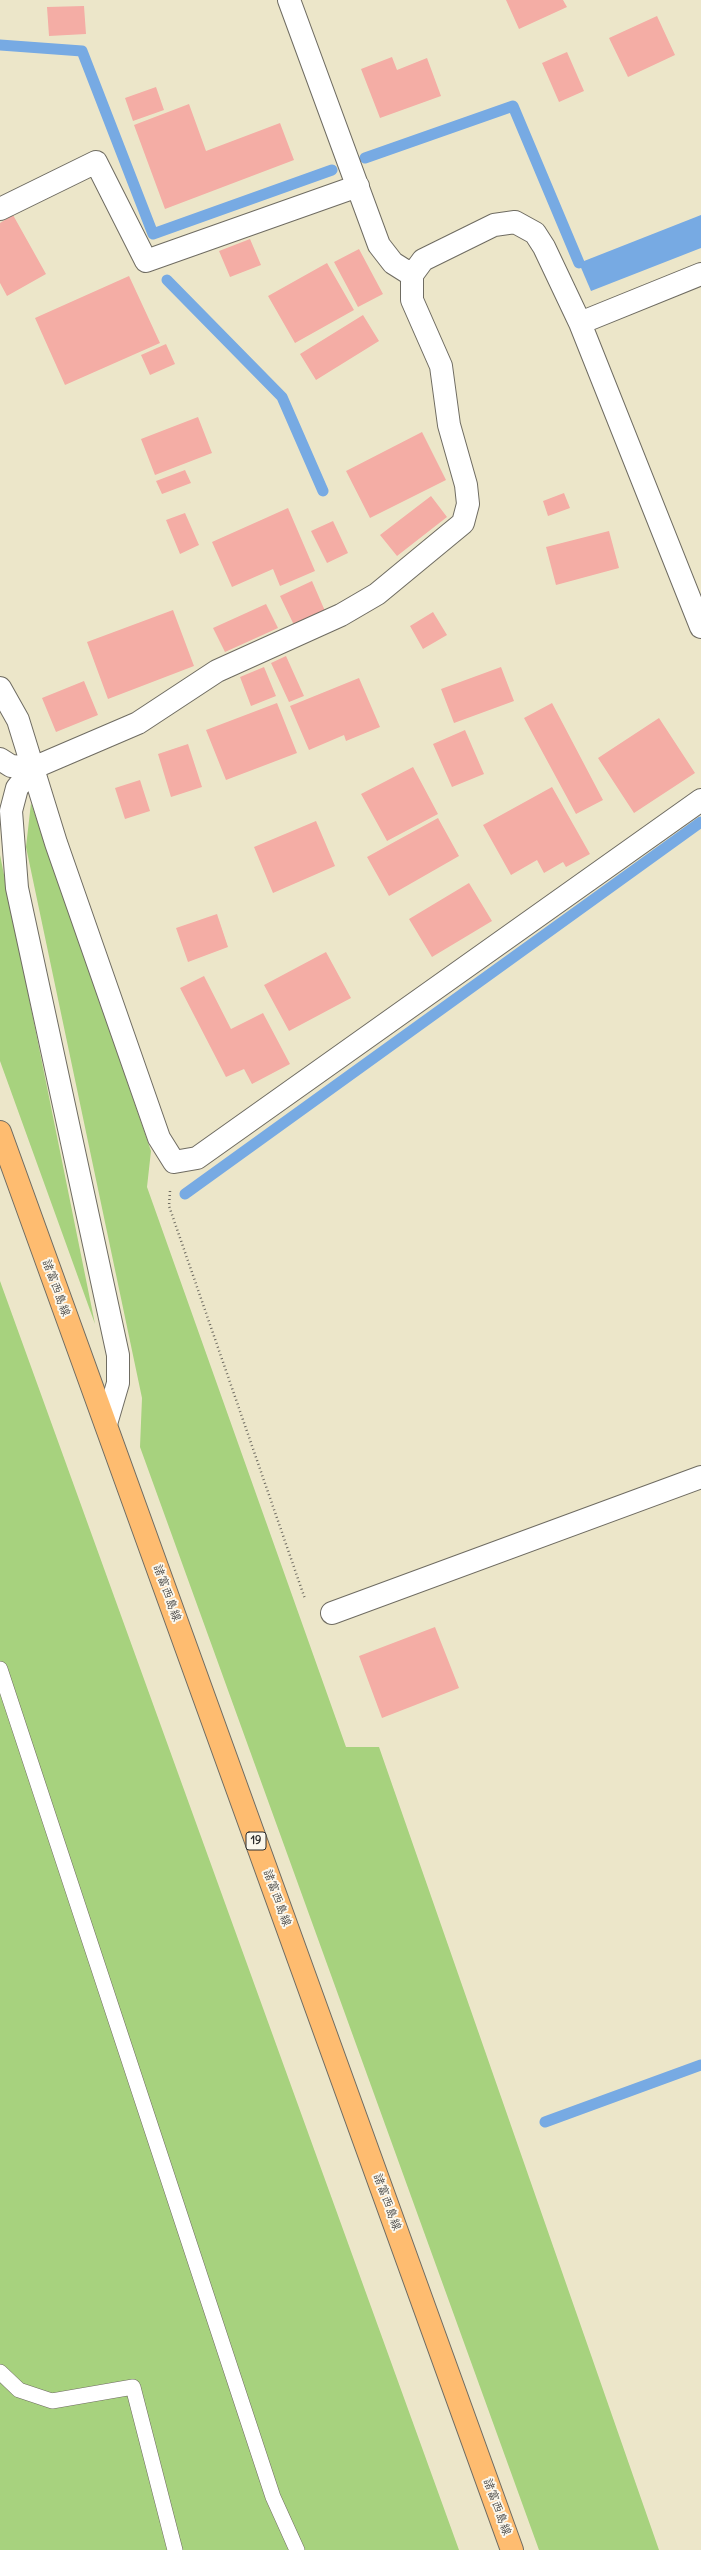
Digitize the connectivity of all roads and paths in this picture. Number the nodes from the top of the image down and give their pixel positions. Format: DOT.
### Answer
graph roads {
  1 [pos="289,0"];
  2 [pos="358,186"];
  3 [pos="0,209"];
  4 [pos="701,274"];
  5 [pos="412,275"];
  6 [pos="580,323"];
  7 [pos="701,627"];
  8 [pos="0,688"];
  9 [pos="0,759"];
  10 [pos="33,768"];
  11 [pos="701,800"];
  12 [pos="0,1132"];
  13 [pos="174,1162"];
  14 [pos="106,1424"];
  15 [pos="701,1477"];
  16 [pos="332,1613"];
  17 [pos="0,1669"];
  18 [pos="0,2372"];
  19 [pos="175,2550"];
  20 [pos="297,2550"];
  21 [pos="512,2550"];
  1 -- 2 [label="street"];
  2 -- 3 [label="street"];
  2 -- 5 [label="street"];
  4 -- 6 [label="street"];
  5 -- 6 [label="street"];
  5 -- 10 [label="street"];
  6 -- 7 [label="street"];
  8 -- 10 [label="street"];
  9 -- 10 [label="street"];
  10 -- 13 [label="street"];
  10 -- 14 [label="street"];
  11 -- 13 [label="street"];
  12 -- 14 [label="main road, 諸富西島線 / 19"];
  13 -- 16 [label="path"];
  14 -- 21 [label="main road, 諸富西島線 / 19"];
  15 -- 16 [label="street"];
  17 -- 20 [label="lane"];
  18 -- 19 [label="lane"];
}
